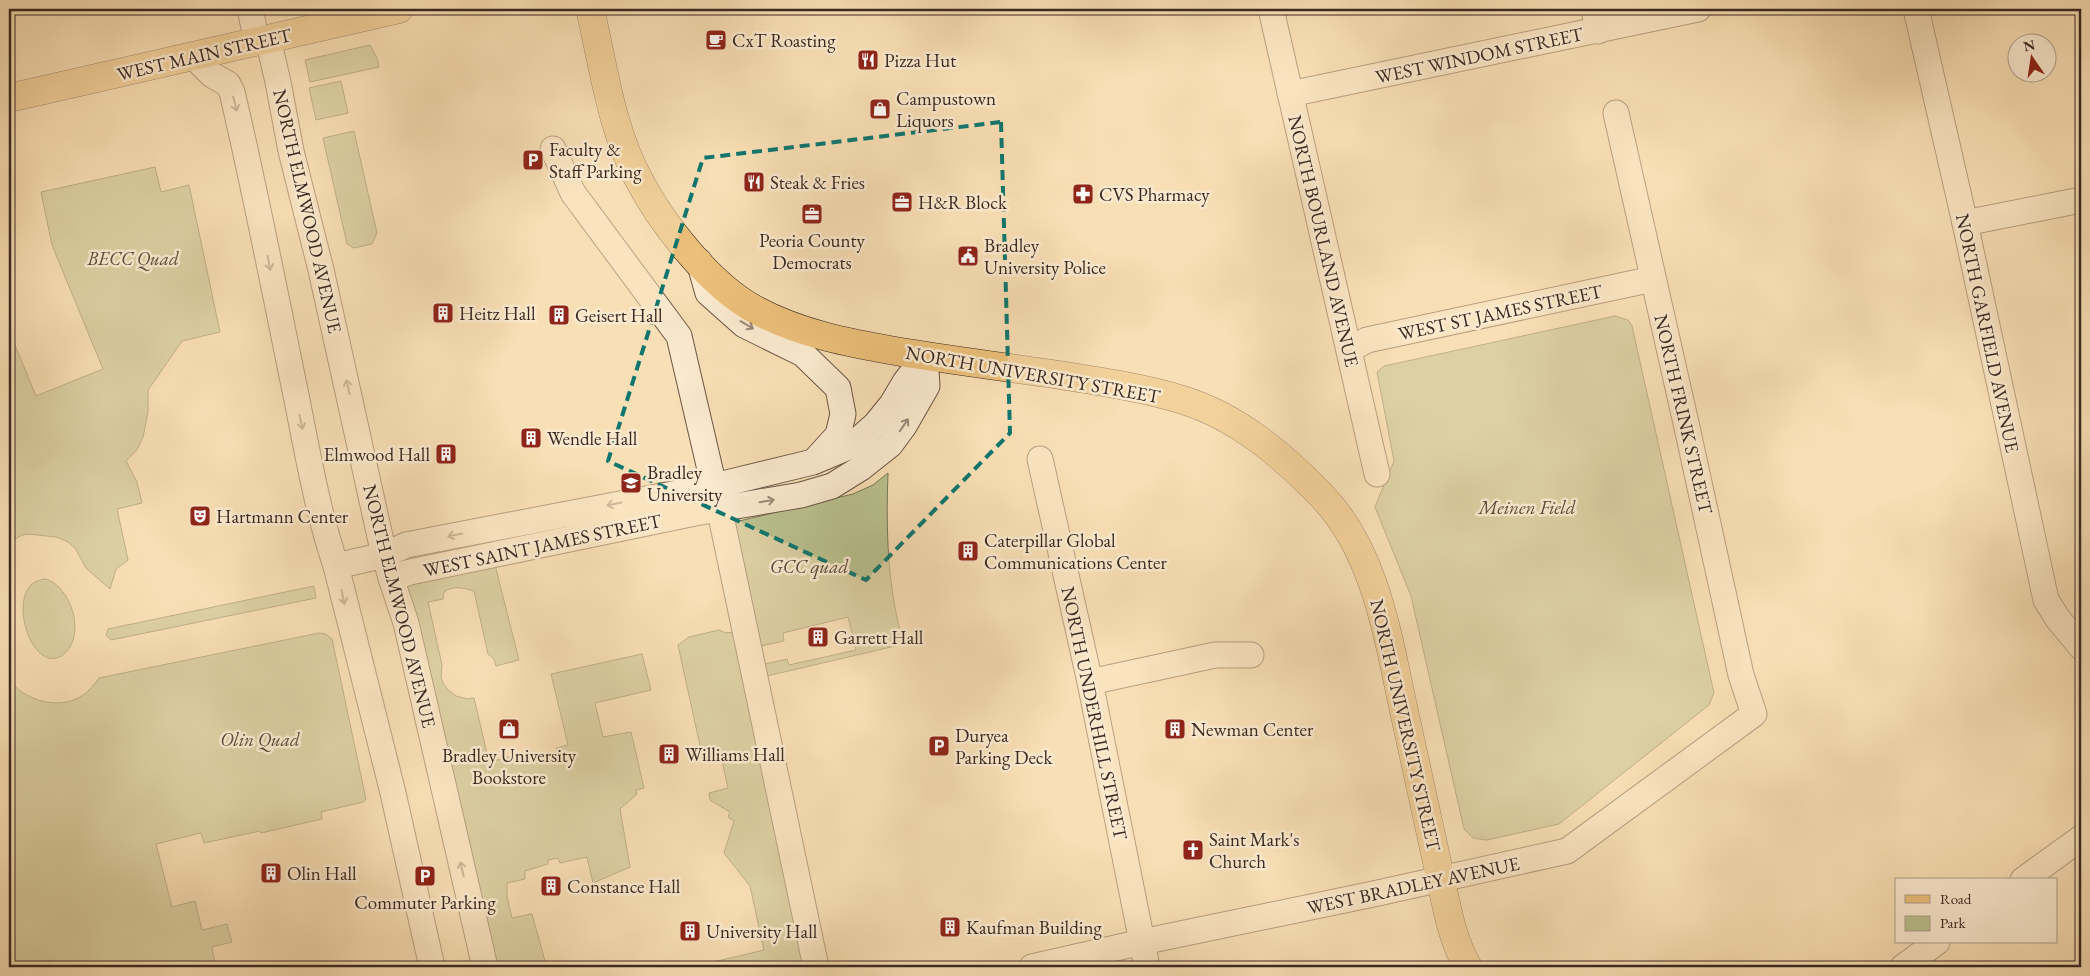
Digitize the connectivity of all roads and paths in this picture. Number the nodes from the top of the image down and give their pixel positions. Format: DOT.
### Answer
graph roads {
  1 [pos="250,9"];
  2 [pos="400,9"];
  3 [pos="590,9"];
  4 [pos="1271,9"];
  5 [pos="1698,9"];
  6 [pos="1916,9"];
  7 [pos="1596,20"];
  8 [pos="263,41"];
  9 [pos="193,56"];
  10 [pos="1290,94"];
  11 [pos="9,98"];
  12 [pos="1616,113"];
  13 [pos="553,149"];
  14 [pos="2081,200"];
  15 [pos="1965,224"];
  16 [pos="699,261"];
  17 [pos="1653,278"];
  18 [pos="1349,350"];
  19 [pos="925,356"];
  20 [pos="1040,459"];
  21 [pos="813,462"];
  22 [pos="1377,474"];
  23 [pos="714,486"];
  24 [pos="719,510"];
  25 [pos="336,566"];
  26 [pos="388,566"];
  27 [pos="2081,647"];
  28 [pos="1250,655"];
  29 [pos="1090,682"];
  30 [pos="1754,714"];
  31 [pos="2081,838"];
  32 [pos="1441,878"];
  33 [pos="2026,878"];
  34 [pos="1142,942"];
  35 [pos="1934,944"];
  36 [pos="432,967"];
  37 [pos="485,967"];
  38 [pos="816,967"];
  39 [pos="1032,967"];
  40 [pos="1147,967"];
  41 [pos="1468,967"];
  42 [pos="1903,967"];
  1 -- 8 [label="street, NORTH ELMWOOD AVENUE"];
  2 -- 8 [label="main road, WEST MAIN STREET"];
  3 -- 16 [label="main road, NORTH UNIVERSITY STREET"];
  4 -- 10 [label="street, NORTH BOURLAND AVENUE"];
  5 -- 7 [label="street, WEST WINDOM STREET"];
  6 -- 15 [label="street, NORTH GARFIELD AVENUE"];
  7 -- 10 [label="street, WEST WINDOM STREET"];
  8 -- 9 [label="main road, WEST MAIN STREET"];
  26 -- 8 [label="street, NORTH ELMWOOD AVENUE, one-way"];
  9 -- 11 [label="main road, WEST MAIN STREET"];
  9 -- 25 [label="street, one-way"];
  10 -- 18 [label="street, NORTH BOURLAND AVENUE"];
  12 -- 17 [label="street, NORTH FRINK STREET"];
  13 -- 23 [label="street"];
  14 -- 15 [label="street"];
  15 -- 27 [label="street, NORTH GARFIELD AVENUE"];
  16 -- 19 [label="main road, NORTH UNIVERSITY STREET"];
  16 -- 21 [label="street, one-way"];
  17 -- 18 [label="street, WEST ST JAMES STREET"];
  17 -- 30 [label="street, NORTH FRINK STREET"];
  18 -- 22 [label="street, NORTH BOURLAND AVENUE"];
  19 -- 21 [label="street, WEST SAINT JAMES STREET"];
  24 -- 19 [label="street, WEST SAINT JAMES STREET, one-way"];
  19 -- 32 [label="main road, NORTH UNIVERSITY STREET"];
  20 -- 29 [label="street, NORTH UNDERHILL STREET"];
  21 -- 23 [label="street, WEST SAINT JAMES STREET"];
  23 -- 24 [label="street"];
  23 -- 26 [label="street, WEST SAINT JAMES STREET, one-way"];
  24 -- 26 [label="street, WEST SAINT JAMES STREET"];
  24 -- 38 [label="street"];
  25 -- 26 [label="street, WEST SAINT JAMES STREET"];
  25 -- 36 [label="street, one-way"];
  37 -- 26 [label="street, NORTH ELMWOOD AVENUE, one-way"];
  28 -- 29 [label="street"];
  29 -- 34 [label="street, NORTH UNDERHILL STREET"];
  30 -- 32 [label="street, WEST BRADLEY AVENUE"];
  31 -- 33 [label="street"];
  32 -- 34 [label="street, WEST BRADLEY AVENUE"];
  32 -- 41 [label="main road, NORTH UNIVERSITY STREET"];
  34 -- 39 [label="street, WEST BRADLEY AVENUE"];
  34 -- 40 [label="street, NORTH UNDERHILL STREET"];
  35 -- 42 [label="street"];
}
